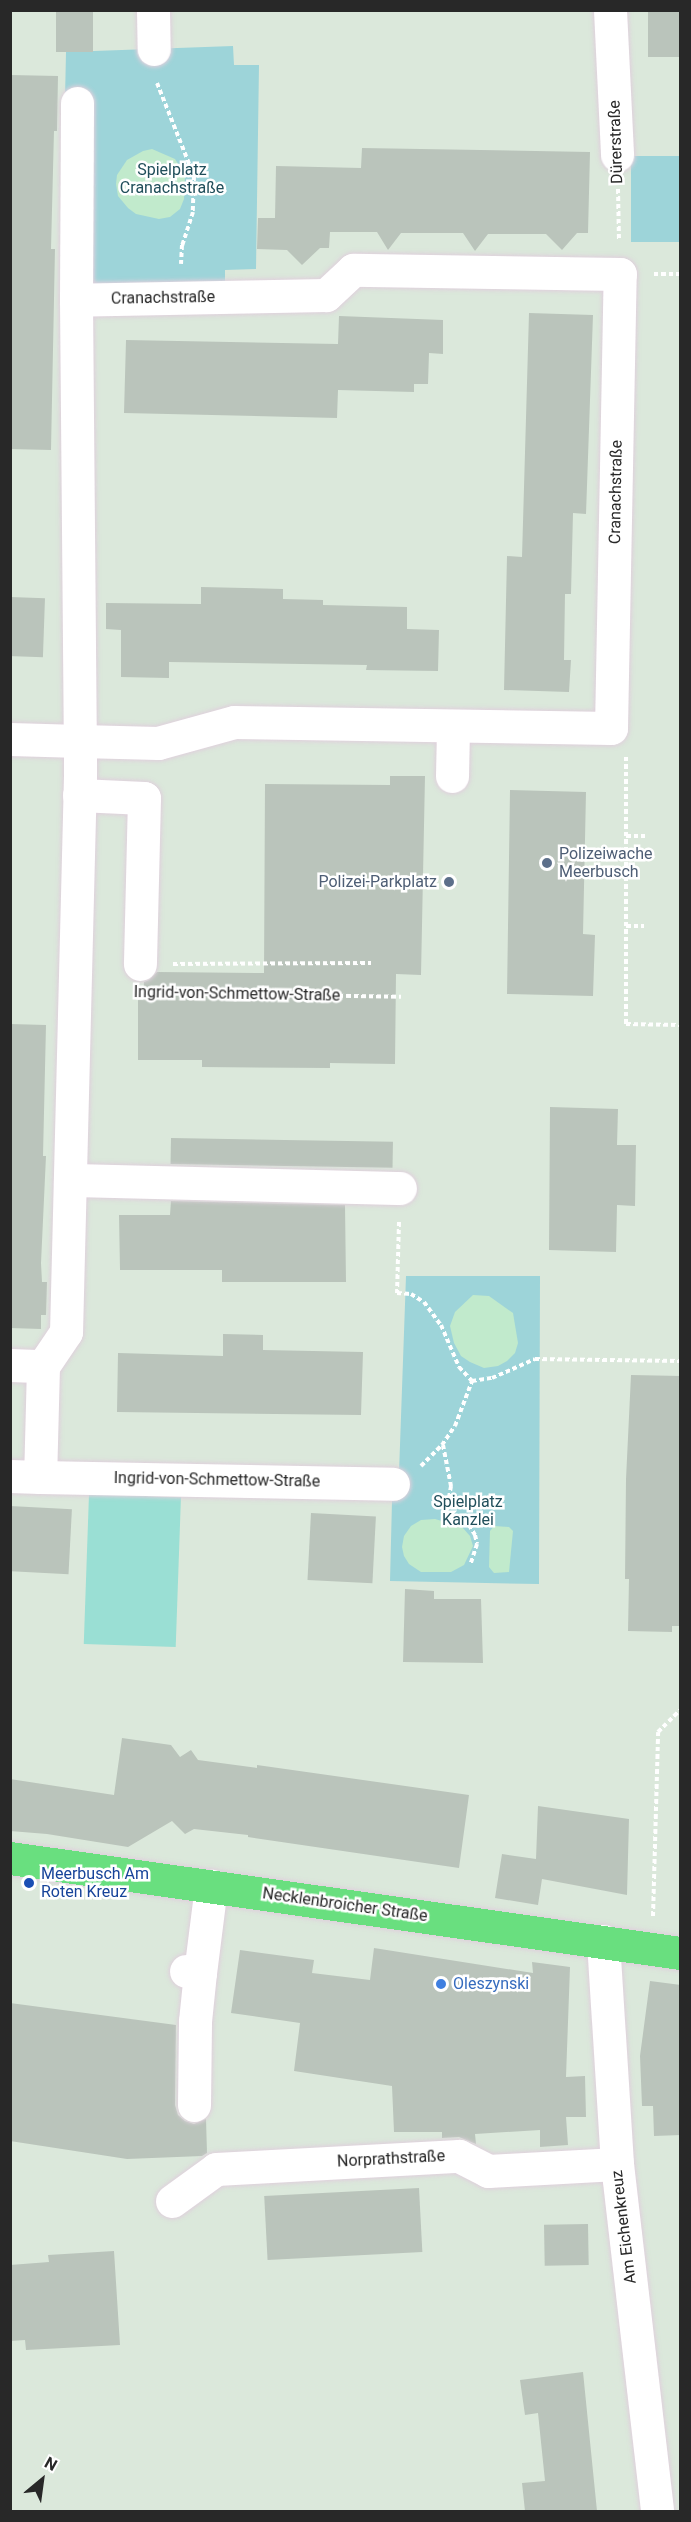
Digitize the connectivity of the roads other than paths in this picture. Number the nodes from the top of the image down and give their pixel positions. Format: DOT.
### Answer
graph roads {
  1 [pos="153,10"];
  2 [pos="610,10"];
  3 [pos="154,49"];
  4 [pos="76,103"];
  5 [pos="617,155"];
  6 [pos="76,300"];
  7 [pos="453,727"];
  8 [pos="10,739"];
  9 [pos="80,741"];
  10 [pos="452,776"];
  11 [pos="79,795"];
  12 [pos="140,964"];
  13 [pos="70,1180"];
  14 [pos="400,1188"];
  15 [pos="10,1365"];
  16 [pos="43,1366"];
  17 [pos="25,1477"];
  18 [pos="393,1484"];
  19 [pos="10,1858"];
  20 [pos="211,1886"];
  21 [pos="603,1941"];
  22 [pos="666,1951"];
  23 [pos="194,2105"];
  24 [pos="617,2164"];
  25 [pos="172,2201"];
  26 [pos="657,2511"];
  1 -- 3 [label="street"];
  2 -- 5 [label="street, Dürerstraße"];
  4 -- 6 [label="street"];
  6 -- 7 [label="street, Cranachstraße"];
  6 -- 9 [label="street"];
  7 -- 9 [label="street"];
  7 -- 10 [label="street"];
  8 -- 9 [label="street"];
  9 -- 11 [label="street"];
  11 -- 12 [label="street, Ingrid-von-Schmettow-Straße"];
  11 -- 13 [label="street"];
  13 -- 14 [label="street"];
  13 -- 16 [label="street"];
  15 -- 16 [label="street"];
  16 -- 17 [label="street, Ingrid-von-Schmettow-Straße"];
  17 -- 18 [label="street, Ingrid-von-Schmettow-Straße"];
  19 -- 20 [label="main road, Necklenbroicher Straße"];
  20 -- 21 [label="main road, Necklenbroicher Straße"];
  20 -- 23 [label="street"];
  21 -- 22 [label="main road, Necklenbroicher Straße"];
  21 -- 24 [label="street, Am Eichenkreuz"];
  24 -- 25 [label="street, Norprathstraße"];
  24 -- 26 [label="street, Am Eichenkreuz"];
}
